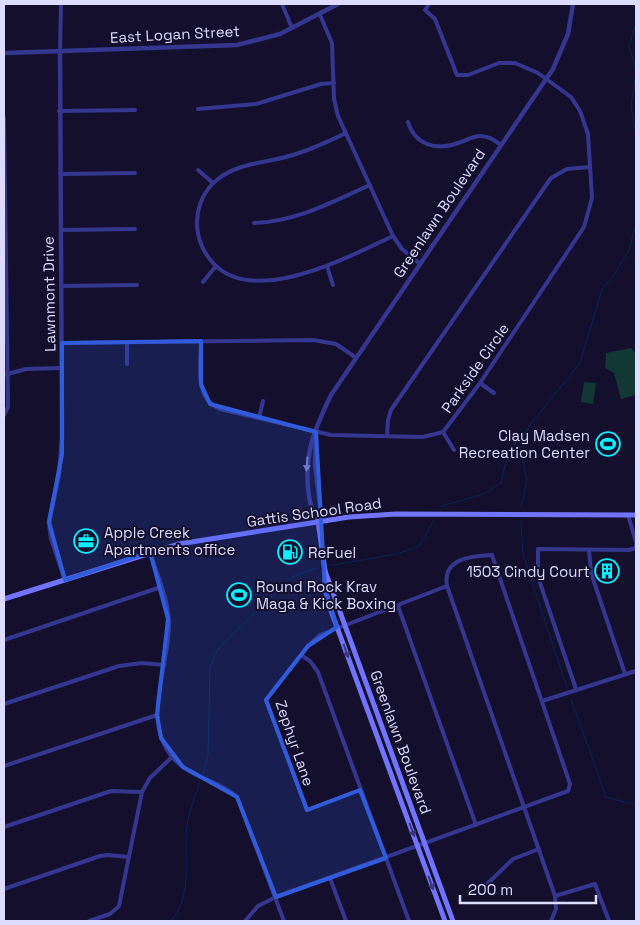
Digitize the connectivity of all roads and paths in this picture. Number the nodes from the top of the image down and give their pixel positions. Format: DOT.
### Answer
graph roads {
  1 [pos="60,4"];
  2 [pos="282,4"];
  3 [pos="338,4"];
  4 [pos="429,4"];
  5 [pos="573,4"];
  6 [pos="320,15"];
  7 [pos="292,28"];
  8 [pos="60,52"];
  9 [pos="4,53"];
  10 [pos="546,79"];
  11 [pos="334,83"];
  12 [pos="198,109"];
  13 [pos="136,110"];
  14 [pos="60,111"];
  15 [pos="4,118"];
  16 [pos="408,122"];
  17 [pos="346,134"];
  18 [pos="501,145"];
  19 [pos="590,167"];
  20 [pos="198,170"];
  21 [pos="135,173"];
  22 [pos="60,174"];
  23 [pos="213,183"];
  24 [pos="370,185"];
  25 [pos="254,223"];
  26 [pos="135,229"];
  27 [pos="60,230"];
  28 [pos="393,236"];
  29 [pos="420,264"];
  30 [pos="216,266"];
  31 [pos="327,266"];
  32 [pos="203,282"];
  33 [pos="137,285"];
  34 [pos="61,286"];
  35 [pos="333,286"];
  36 [pos="201,341"];
  37 [pos="127,342"];
  38 [pos="62,343"];
  39 [pos="355,357"];
  40 [pos="127,364"];
  41 [pos="62,368"];
  42 [pos="6,375"];
  43 [pos="480,384"];
  44 [pos="494,393"];
  45 [pos="263,401"];
  46 [pos="4,415"];
  47 [pos="259,418"];
  48 [pos="316,432"];
  49 [pos="443,432"];
  50 [pos="387,436"];
  51 [pos="454,450"];
  52 [pos="628,515"];
  53 [pos="636,515"];
  54 [pos="318,521"];
  55 [pos="636,545"];
  56 [pos="589,550"];
  57 [pos="150,552"];
  58 [pos="326,571"];
  59 [pos="64,580"];
  60 [pos="447,586"];
  61 [pos="161,587"];
  62 [pos="4,599"];
  63 [pos="398,606"];
  64 [pos="345,625"];
  65 [pos="337,627"];
  66 [pos="4,640"];
  67 [pos="301,654"];
  68 [pos="164,665"];
  69 [pos="636,671"];
  70 [pos="625,674"];
  71 [pos="576,690"];
  72 [pos="542,701"];
  73 [pos="4,704"];
  74 [pos="157,714"];
  75 [pos="172,757"];
  76 [pos="4,766"];
  77 [pos="360,790"];
  78 [pos="142,792"];
  79 [pos="525,808"];
  80 [pos="476,825"];
  81 [pos="4,827"];
  82 [pos="424,843"];
  83 [pos="418,846"];
  84 [pos="539,849"];
  85 [pos="129,857"];
  86 [pos="386,858"];
  87 [pos="330,878"];
  88 [pos="484,887"];
  89 [pos="4,889"];
  90 [pos="556,896"];
  91 [pos="276,897"];
  92 [pos="89,921"];
  93 [pos="245,921"];
  94 [pos="284,921"];
  95 [pos="346,921"];
  96 [pos="409,921"];
  97 [pos="445,921"];
  98 [pos="453,921"];
  99 [pos="551,921"];
  100 [pos="609,921"];
  1 -- 8 [label="street, Lawnmont Drive"];
  2 -- 7 [label="street"];
  3 -- 6 [label="street, East Logan Street"];
  4 -- 10 [label="street, Parkside Circle"];
  5 -- 10 [label="street, Greenlawn Boulevard"];
  6 -- 7 [label="street, East Logan Street"];
  6 -- 11 [label="street"];
  7 -- 8 [label="street, East Logan Street"];
  8 -- 9 [label="street, East Logan Street"];
  8 -- 14 [label="street, Lawnmont Drive"];
  10 -- 18 [label="street, Greenlawn Boulevard"];
  10 -- 19 [label="street, Parkside Circle"];
  11 -- 12 [label="street"];
  11 -- 17 [label="street"];
  13 -- 14 [label="street"];
  14 -- 22 [label="street, Lawnmont Drive"];
  15 -- 42 [label="street"];
  16 -- 18 [label="street"];
  17 -- 23 [label="street"];
  17 -- 24 [label="street"];
  18 -- 29 [label="street, Greenlawn Boulevard"];
  19 -- 43 [label="street, Parkside Circle"];
  19 -- 50 [label="street"];
  20 -- 23 [label="street"];
  21 -- 22 [label="street"];
  22 -- 27 [label="street, Lawnmont Drive"];
  23 -- 30 [label="street"];
  24 -- 25 [label="street"];
  24 -- 28 [label="street"];
  26 -- 27 [label="street"];
  27 -- 34 [label="street, Lawnmont Drive"];
  28 -- 29 [label="street"];
  28 -- 31 [label="street"];
  29 -- 39 [label="street, Greenlawn Boulevard"];
  30 -- 31 [label="street"];
  30 -- 32 [label="street"];
  31 -- 35 [label="street"];
  33 -- 34 [label="street"];
  34 -- 38 [label="street, Lawnmont Drive"];
  36 -- 37 [label="street"];
  36 -- 39 [label="street"];
  36 -- 47 [label="street, Parkside Circle"];
  37 -- 38 [label="street"];
  37 -- 40 [label="street"];
  38 -- 41 [label="street, Lawnmont Drive"];
  39 -- 48 [label="street, Greenlawn Boulevard"];
  41 -- 42 [label="street"];
  41 -- 59 [label="street, Lawnmont Drive"];
  42 -- 46 [label="street"];
  43 -- 44 [label="street"];
  43 -- 49 [label="street, Parkside Circle"];
  45 -- 47 [label="street"];
  47 -- 48 [label="street, Parkside Circle"];
  48 -- 50 [label="street, Parkside Circle"];
  48 -- 54 [label="street, Greenlawn Boulevard"];
  48 -- 54 [label="street, Greenlawn Boulevard, one-way"];
  49 -- 50 [label="street, Parkside Circle"];
  49 -- 51 [label="street"];
  52 -- 53 [label="main road, Gattis School Road"];
  52 -- 54 [label="main road, Gattis School Road"];
  52 -- 55 [label="street"];
  54 -- 57 [label="main road, Gattis School Road"];
  54 -- 58 [label="main road, Greenlawn Boulevard"];
  55 -- 56 [label="street"];
  56 -- 70 [label="street"];
  56 -- 71 [label="street"];
  57 -- 59 [label="main road, Gattis School Road"];
  57 -- 61 [label="street"];
  58 -- 64 [label="main road, Greenlawn Boulevard"];
  58 -- 65 [label="main road, Greenlawn Boulevard"];
  59 -- 62 [label="main road, Gattis School Road"];
  60 -- 63 [label="street, Zephyr Lane"];
  60 -- 72 [label="street"];
  60 -- 79 [label="street"];
  61 -- 66 [label="street"];
  61 -- 68 [label="street"];
  63 -- 64 [label="street, Zephyr Lane"];
  63 -- 80 [label="street"];
  64 -- 65 [label="street, Zephyr Lane"];
  64 -- 82 [label="main road, Greenlawn Boulevard"];
  65 -- 67 [label="street, Zephyr Lane"];
  65 -- 83 [label="main road, Greenlawn Boulevard, one-way"];
  67 -- 77 [label="street"];
  67 -- 77 [label="street, Zephyr Lane"];
  68 -- 73 [label="street"];
  68 -- 74 [label="street"];
  69 -- 70 [label="street"];
  70 -- 71 [label="street"];
  71 -- 72 [label="street"];
  72 -- 79 [label="street"];
  74 -- 75 [label="street"];
  74 -- 76 [label="street"];
  75 -- 78 [label="street"];
  75 -- 91 [label="street"];
  77 -- 86 [label="street"];
  78 -- 81 [label="street"];
  78 -- 85 [label="street"];
  79 -- 80 [label="street"];
  79 -- 84 [label="street"];
  80 -- 82 [label="street"];
  82 -- 83 [label="street"];
  82 -- 98 [label="main road, Greenlawn Boulevard"];
  83 -- 86 [label="street"];
  83 -- 97 [label="main road, Greenlawn Boulevard, one-way"];
  84 -- 88 [label="street"];
  84 -- 90 [label="street"];
  85 -- 89 [label="street"];
  85 -- 92 [label="street"];
  86 -- 87 [label="street"];
  86 -- 96 [label="street"];
  87 -- 91 [label="street"];
  87 -- 95 [label="street"];
  90 -- 99 [label="street"];
  90 -- 100 [label="street"];
  91 -- 93 [label="street"];
  91 -- 94 [label="street"];
}
